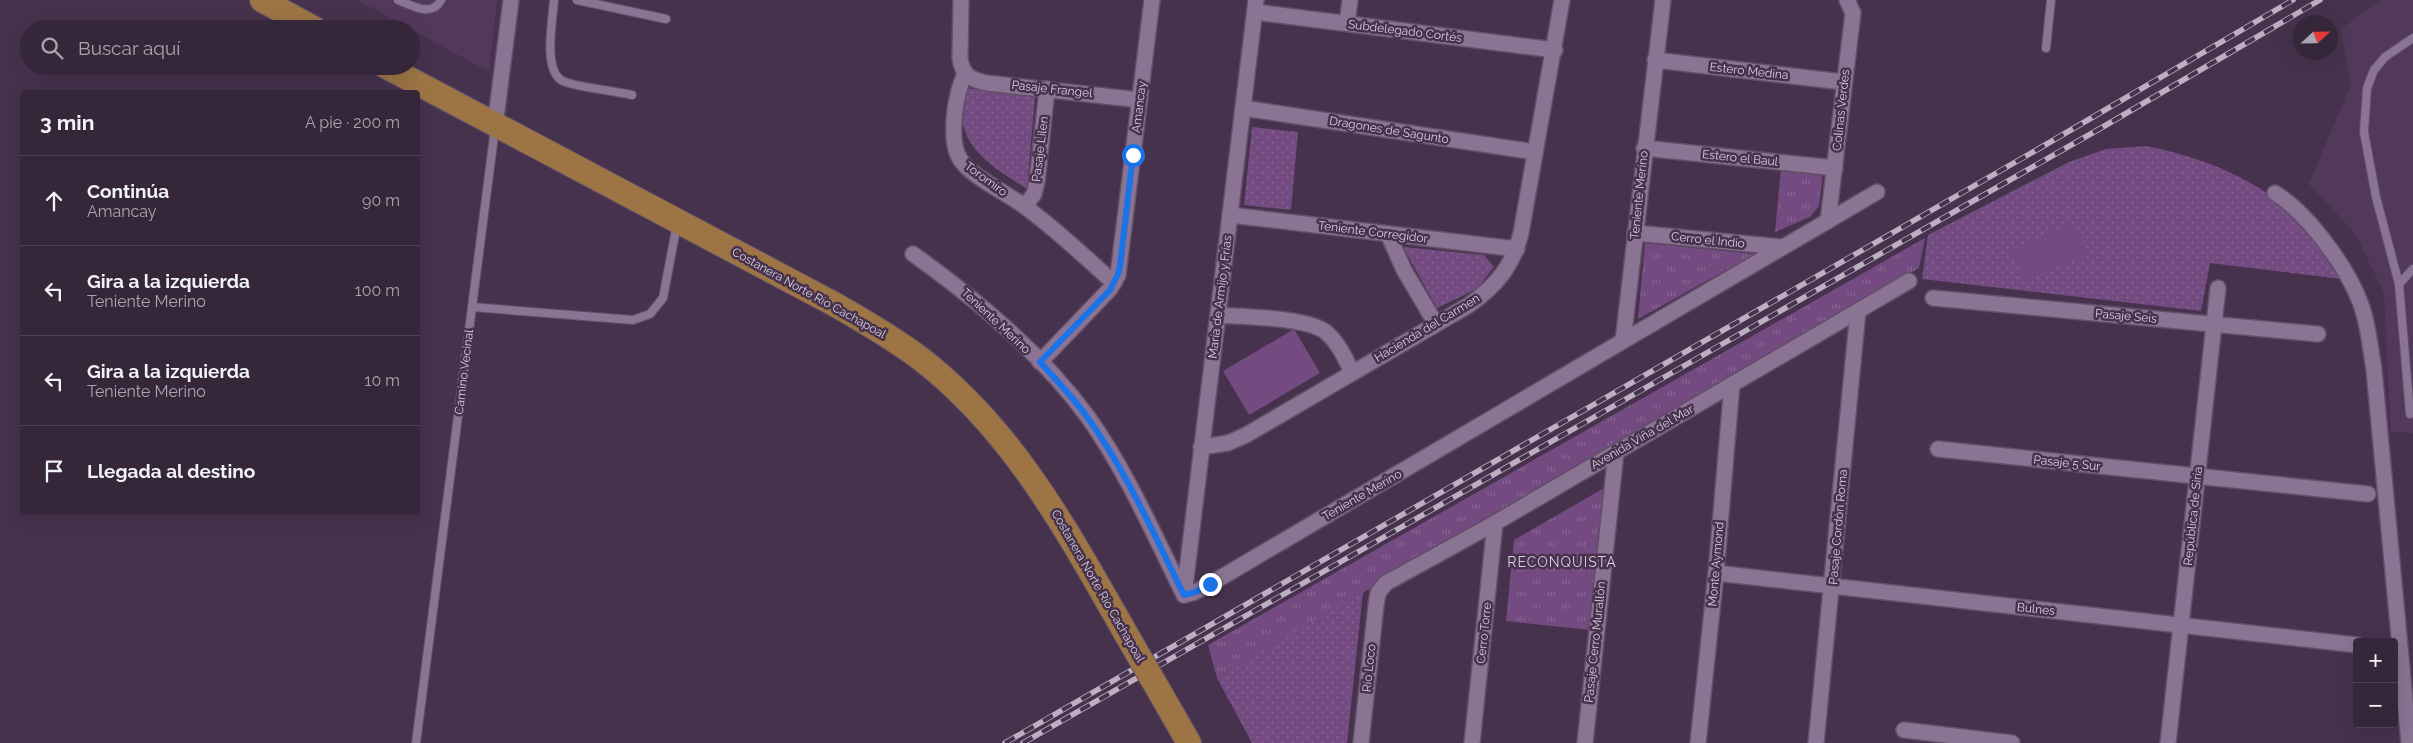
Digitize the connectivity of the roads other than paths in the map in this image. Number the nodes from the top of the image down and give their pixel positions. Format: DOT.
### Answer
graph roads {
  1 [pos="262,0"];
  2 [pos="398,0"];
  3 [pos="441,0"];
  4 [pos="510,0"];
  5 [pos="554,0"];
  6 [pos="577,0"];
  7 [pos="961,0"];
  8 [pos="1152,0"];
  9 [pos="1350,0"];
  10 [pos="1562,0"];
  11 [pos="1663,0"];
  12 [pos="1847,0"];
  13 [pos="2051,0"];
  14 [pos="1256,6"];
  15 [pos="299,20"];
  16 [pos="666,20"];
  17 [pos="1347,23"];
  18 [pos="2413,38"];
  19 [pos="2046,48"];
  20 [pos="1555,50"];
  21 [pos="1655,60"];
  22 [pos="965,74"];
  23 [pos="402,75"];
  24 [pos="1843,82"];
  25 [pos="1047,89"];
  26 [pos="632,95"];
  27 [pos="1140,100"];
  28 [pos="1243,108"];
  29 [pos="495,126"];
  30 [pos="1644,148"];
  31 [pos="1536,152"];
  32 [pos="1835,168"];
  33 [pos="1877,192"];
  34 [pos="2275,193"];
  35 [pos="1025,206"];
  36 [pos="1230,215"];
  37 [pos="1828,221"];
  38 [pos="678,222"];
  39 [pos="1635,233"];
  40 [pos="1388,234"];
  41 [pos="1781,247"];
  42 [pos="1517,249"];
  43 [pos="913,254"];
  44 [pos="2413,269"];
  45 [pos="1909,281"];
  46 [pos="1114,283"];
  47 [pos="2399,284"];
  48 [pos="2218,288"];
  49 [pos="1933,298"];
  50 [pos="472,307"];
  51 [pos="1858,310"];
  52 [pos="1218,315"];
  53 [pos="1436,324"];
  54 [pos="2214,324"];
  55 [pos="2318,334"];
  56 [pos="1623,341"];
  57 [pos="1040,362"];
  58 [pos="1352,372"];
  59 [pos="1732,384"];
  60 [pos="2410,414"];
  61 [pos="1201,447"];
  62 [pos="1938,449"];
  63 [pos="1616,452"];
  64 [pos="2197,477"];
  65 [pos="2368,494"];
  66 [pos="1495,523"];
  67 [pos="1716,573"];
  68 [pos="1833,586"];
  69 [pos="1378,594"];
  70 [pos="1184,595"];
  71 [pos="2181,625"];
  72 [pos="2353,645"];
  73 [pos="2402,650"];
  74 [pos="1904,730"];
  75 [pos="416,743"];
  76 [pos="1189,743"];
  77 [pos="1361,743"];
  78 [pos="1472,743"];
  79 [pos="1585,743"];
  80 [pos="1698,743"];
  81 [pos="1816,743"];
  82 [pos="2012,743"];
  83 [pos="2168,743"];
  84 [pos="2409,743"];
  1 -- 15 [label="main road"];
  2 -- 3 [label="lane"];
  4 -- 29 [label="street, Camino Vecinal"];
  5 -- 26 [label="lane"];
  6 -- 16 [label="lane"];
  7 -- 22 [label="street, Toromiro"];
  8 -- 27 [label="street, Amancay"];
  9 -- 17 [label="street"];
  10 -- 20 [label="street, Hacienda del Carmen"];
  11 -- 21 [label="street, Teniente Merino"];
  12 -- 24 [label="street, Colinas Verdes"];
  13 -- 19 [label="lane"];
  14 -- 17 [label="street, Subdelegado Cortés"];
  14 -- 28 [label="street, María de Armijo y Frías"];
  17 -- 20 [label="street, Subdelegado Cortés"];
  18 -- 47 [label="lane"];
  20 -- 31 [label="street, Hacienda del Carmen"];
  21 -- 24 [label="street, Estero Medina"];
  21 -- 30 [label="street, Teniente Merino"];
  22 -- 25 [label="street, Pasaje Frangel"];
  22 -- 35 [label="street, Toromiro"];
  23 -- 29 [label="main road, Costanera Norte Río Cachapoal"];
  24 -- 32 [label="street, Colinas Verdes"];
  25 -- 27 [label="street, Pasaje Frangel"];
  25 -- 35 [label="street, Pasaje Lilen"];
  27 -- 46 [label="street, Amancay"];
  28 -- 31 [label="street, Dragones de Sagunto"];
  28 -- 36 [label="street, María de Armijo y Frías"];
  29 -- 38 [label="main road, Costanera Norte Río Cachapoal"];
  29 -- 50 [label="lane, Camino Vecinal"];
  30 -- 32 [label="street, Estero el Baul"];
  30 -- 39 [label="street, Teniente Merino"];
  31 -- 42 [label="street, Hacienda del Carmen"];
  32 -- 37 [label="street, Colinas Verdes"];
  33 -- 37 [label="street"];
  34 -- 73 [label="street"];
  35 -- 46 [label="street, Toromiro"];
  36 -- 40 [label="street, Teniente Corregidor"];
  36 -- 52 [label="street, María de Armijo y Frías"];
  37 -- 41 [label="street"];
  38 -- 50 [label="lane"];
  38 -- 76 [label="main road, Costanera Norte Río Cachapoal, bridge"];
  39 -- 41 [label="street, Cerro el Indio"];
  39 -- 56 [label="street, Teniente Merino"];
  40 -- 42 [label="street, Teniente Corregidor"];
  40 -- 53 [label="street"];
  41 -- 56 [label="street"];
  42 -- 53 [label="street, Hacienda del Carmen"];
  43 -- 57 [label="street, Teniente Merino"];
  44 -- 47 [label="lane"];
  45 -- 51 [label="street, Avenida Viña del Mar"];
  46 -- 57 [label="street, Amancay"];
  47 -- 60 [label="lane"];
  48 -- 54 [label="street, República de Siria"];
  49 -- 54 [label="street, Pasaje Seis"];
  50 -- 75 [label="lane, Camino Vecinal"];
  51 -- 59 [label="street, Avenida Viña del Mar"];
  51 -- 68 [label="street, Pasaje Cordón Roma"];
  52 -- 58 [label="street"];
  52 -- 61 [label="street, María de Armijo y Frías"];
  53 -- 58 [label="street, Hacienda del Carmen"];
  54 -- 55 [label="street, Pasaje Seis"];
  54 -- 64 [label="street, República de Siria"];
  56 -- 70 [label="street, Teniente Merino"];
  57 -- 70 [label="street, Teniente Merino"];
  58 -- 61 [label="street, Hacienda del Carmen"];
  59 -- 63 [label="street, Avenida Viña del Mar"];
  59 -- 67 [label="street, Monte Aymond"];
  61 -- 70 [label="street, María de Armijo y Frías"];
  62 -- 64 [label="street, Pasaje 5 Sur"];
  63 -- 66 [label="street, Avenida Viña del Mar"];
  63 -- 79 [label="street, Pasaje Cerro Murallón"];
  64 -- 65 [label="street, Pasaje 5 Sur"];
  64 -- 71 [label="street, República de Siria"];
  66 -- 69 [label="street, Avenida Viña del Mar"];
  66 -- 78 [label="street, Cerro Torre"];
  67 -- 68 [label="street, Bulnes"];
  67 -- 80 [label="street, Monte Aymond"];
  68 -- 71 [label="street, Bulnes"];
  68 -- 81 [label="street, Pasaje Cordón Roma"];
  69 -- 77 [label="street, Río Loco"];
  71 -- 72 [label="street, Bulnes"];
  71 -- 83 [label="street, República de Siria"];
  73 -- 84 [label="street"];
  74 -- 82 [label="street"];
}
